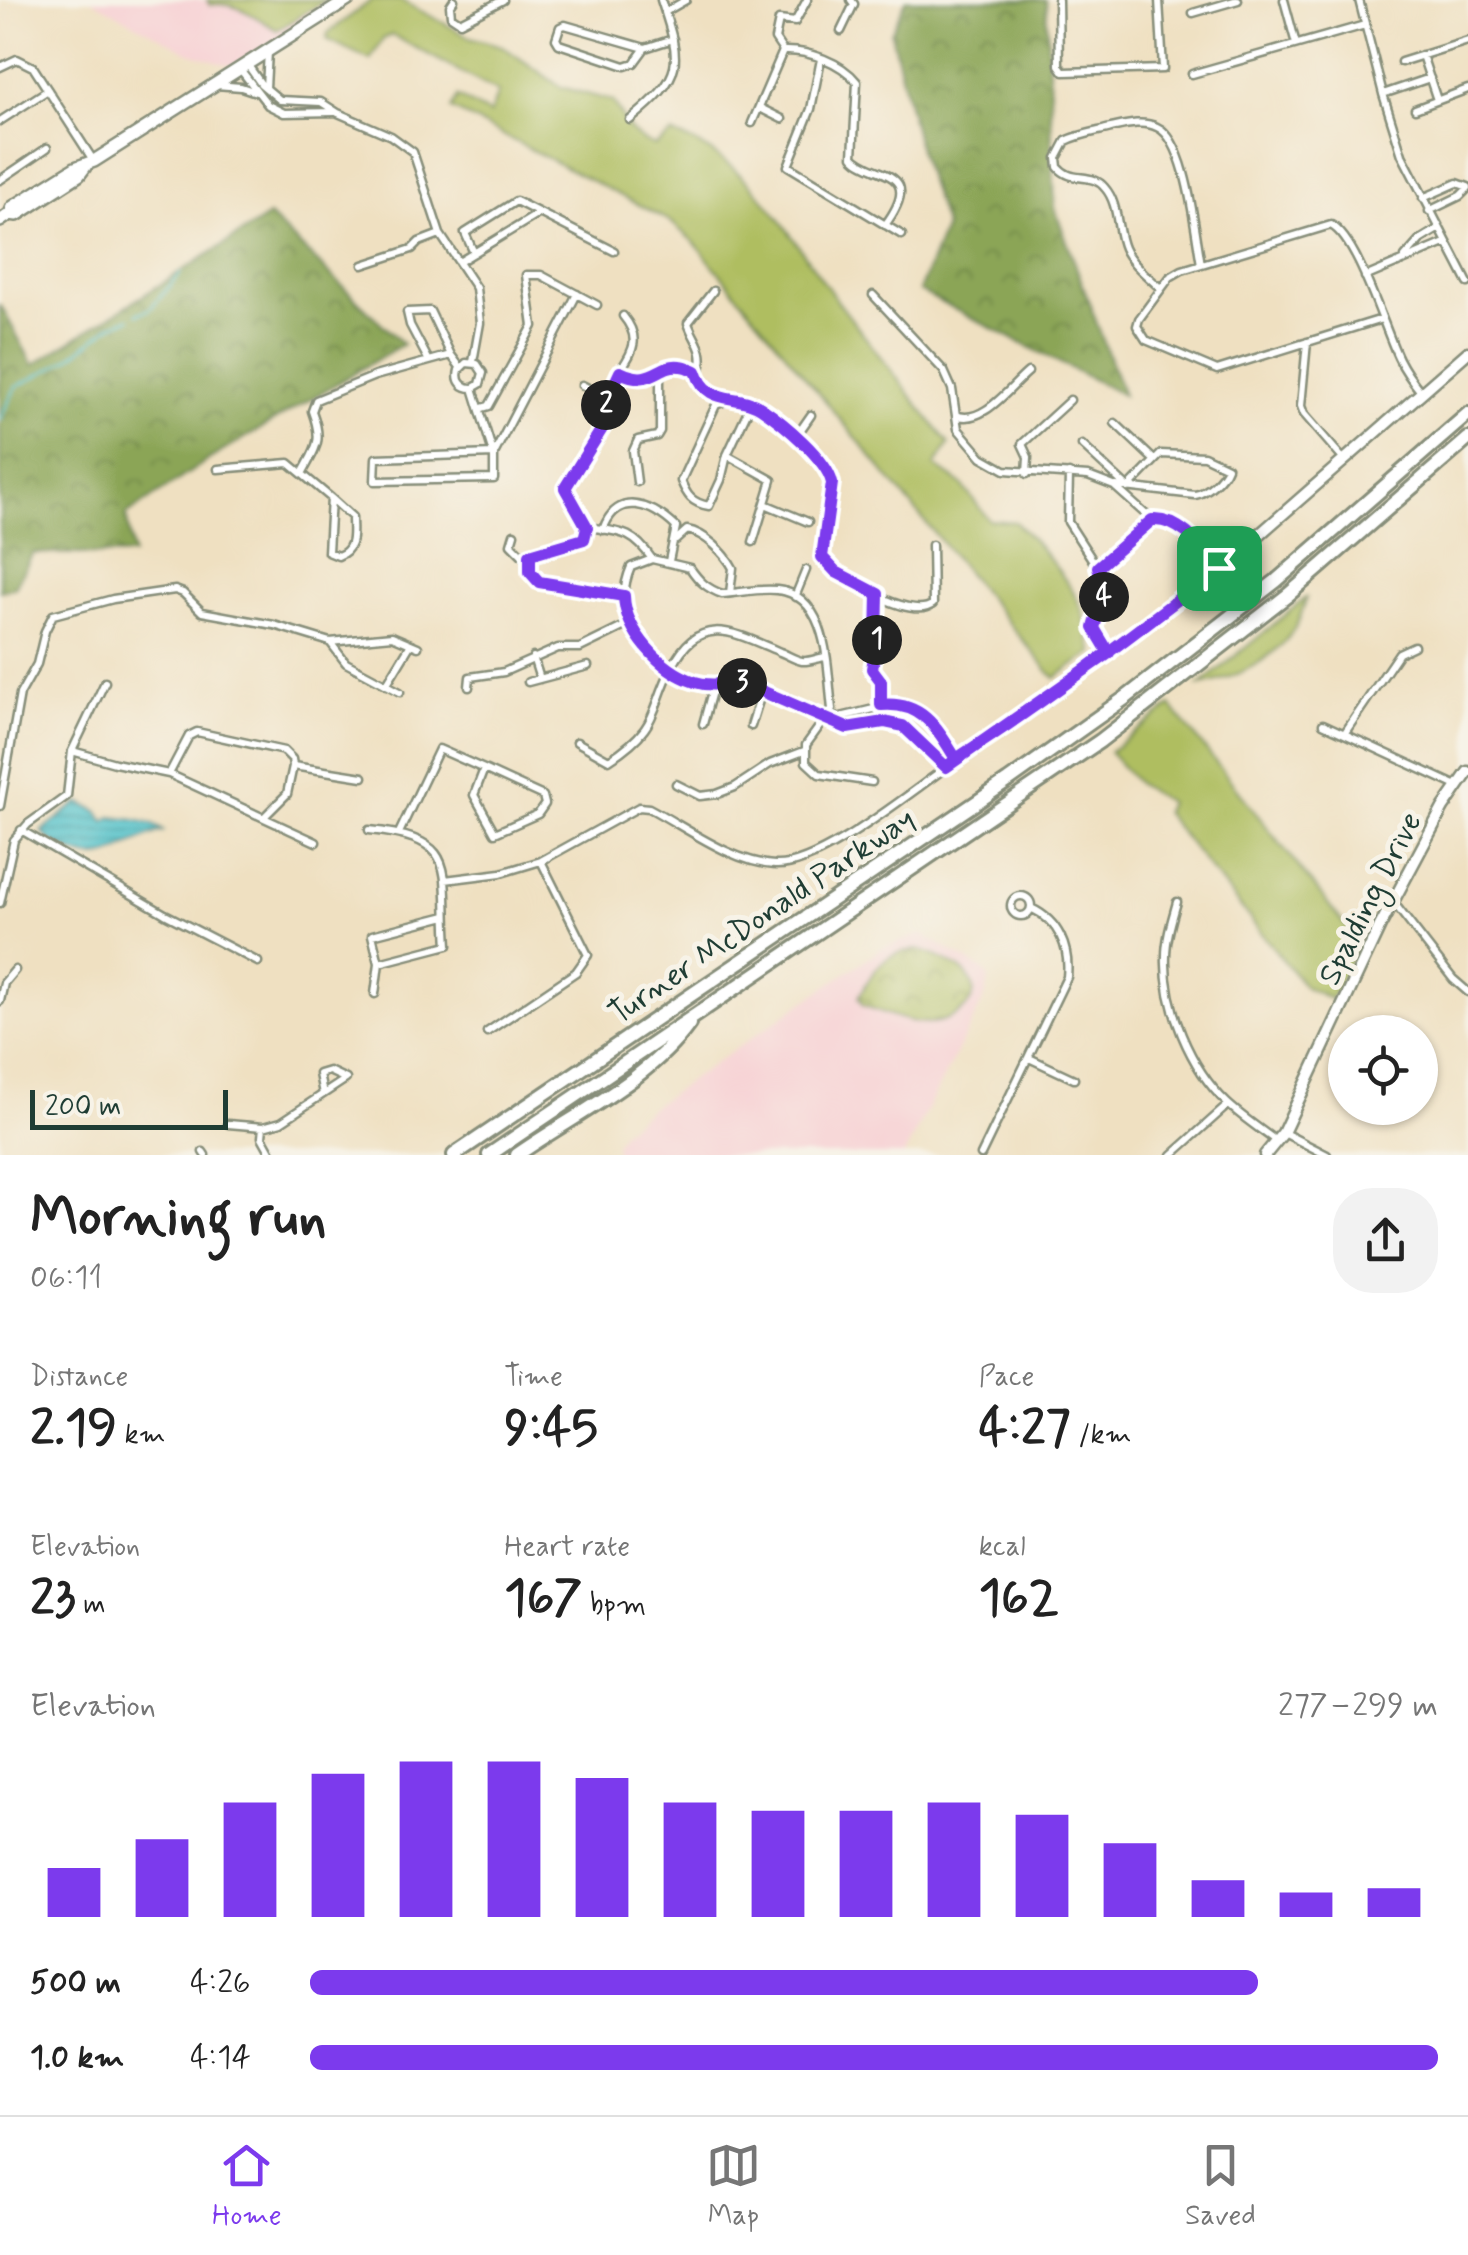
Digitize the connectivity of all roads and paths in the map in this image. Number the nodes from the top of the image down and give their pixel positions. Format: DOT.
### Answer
graph roads {
  1 [pos="348,0"];
  2 [pos="454,0"];
  3 [pos="503,0"];
  4 [pos="661,0"];
  5 [pos="686,0"];
  6 [pos="807,0"];
  7 [pos="850,0"];
  8 [pos="1058,0"];
  9 [pos="1159,0"];
  10 [pos="1238,0"];
  11 [pos="1284,0"];
  12 [pos="1360,0"];
  13 [pos="665,12"];
  14 [pos="1193,13"];
  15 [pos="1365,25"];
  16 [pos="841,30"];
  17 [pos="673,39"];
  18 [pos="1468,41"];
  19 [pos="1296,44"];
  20 [pos="644,48"];
  21 [pos="268,50"];
  22 [pos="783,51"];
  23 [pos="1422,55"];
  24 [pos="821,59"];
  25 [pos="1401,62"];
  26 [pos="1,63"];
  27 [pos="243,66"];
  28 [pos="1192,74"];
  29 [pos="1430,78"];
  30 [pos="214,84"];
  31 [pos="266,89"];
  32 [pos="1468,89"];
  33 [pos="48,90"];
  34 [pos="256,92"];
  35 [pos="1382,94"];
  36 [pos="1437,100"];
  37 [pos="760,108"];
  38 [pos="1415,109"];
  39 [pos="335,112"];
  40 [pos="782,119"];
  41 [pos="630,120"];
  42 [pos="0,122"];
  43 [pos="752,123"];
  44 [pos="47,148"];
  45 [pos="89,164"];
  46 [pos="0,180"];
  47 [pos="1468,187"];
  48 [pos="1422,198"];
  49 [pos="1429,211"];
  50 [pos="538,214"];
  51 [pos="5,218"];
  52 [pos="885,225"];
  53 [pos="1438,230"];
  54 [pos="440,234"];
  55 [pos="902,235"];
  56 [pos="1445,242"];
  57 [pos="614,251"];
  58 [pos="474,253"];
  59 [pos="1405,258"];
  60 [pos="459,262"];
  61 [pos="1200,264"];
  62 [pos="363,266"];
  63 [pos="1365,277"];
  64 [pos="1468,283"];
  65 [pos="1161,290"];
  66 [pos="713,291"];
  67 [pos="577,294"];
  68 [pos="873,295"];
  69 [pos="597,304"];
  70 [pos="623,316"];
  71 [pos="1382,319"];
  72 [pos="1307,342"];
  73 [pos="1468,352"];
  74 [pos="451,356"];
  75 [pos="429,361"];
  76 [pos="473,362"];
  77 [pos="460,367"];
  78 [pos="696,371"];
  79 [pos="620,372"];
  80 [pos="1028,372"];
  81 [pos="660,374"];
  82 [pos="582,385"];
  83 [pos="473,388"];
  84 [pos="1421,394"];
  85 [pos="607,398"];
  86 [pos="726,400"];
  87 [pos="1070,400"];
  88 [pos="750,404"];
  89 [pos="482,408"];
  90 [pos="811,414"];
  91 [pos="954,414"];
  92 [pos="1468,414"];
  93 [pos="1115,423"];
  94 [pos="795,438"];
  95 [pos="1468,439"];
  96 [pos="1082,446"];
  97 [pos="494,454"];
  98 [pos="726,455"];
  99 [pos="1153,458"];
  100 [pos="1345,461"];
  101 [pos="218,469"];
  102 [pos="303,472"];
  103 [pos="1027,474"];
  104 [pos="1069,474"];
  105 [pos="637,482"];
  106 [pos="1114,486"];
  107 [pos="1128,488"];
  108 [pos="331,498"];
  109 [pos="765,504"];
  110 [pos="1152,520"];
  111 [pos="808,522"];
  112 [pos="587,527"];
  113 [pos="604,530"];
  114 [pos="514,534"];
  115 [pos="675,540"];
  116 [pos="753,542"];
  117 [pos="932,545"];
  118 [pos="530,555"];
  119 [pos="652,559"];
  120 [pos="669,561"];
  121 [pos="1098,567"];
  122 [pos="806,570"];
  123 [pos="1216,571"];
  124 [pos="730,594"];
  125 [pos="878,594"];
  126 [pos="624,596"];
  127 [pos="795,597"];
  128 [pos="629,624"];
  129 [pos="330,642"];
  130 [pos="1414,646"];
  131 [pos="1109,653"];
  132 [pos="825,656"];
  133 [pos="533,657"];
  134 [pos="588,666"];
  135 [pos="672,668"];
  136 [pos="540,679"];
  137 [pos="105,682"];
  138 [pos="528,682"];
  139 [pos="714,684"];
  140 [pos="386,685"];
  141 [pos="469,686"];
  142 [pos="762,691"];
  143 [pos="400,692"];
  144 [pos="881,705"];
  145 [pos="829,718"];
  146 [pos="884,722"];
  147 [pos="703,724"];
  148 [pos="1324,724"];
  149 [pos="751,726"];
  150 [pos="1346,731"];
  151 [pos="578,742"];
  152 [pos="72,751"];
  153 [pos="804,751"];
  154 [pos="956,759"];
  155 [pos="293,766"];
  156 [pos="946,767"];
  157 [pos="484,769"];
  158 [pos="1468,772"];
  159 [pos="170,774"];
  160 [pos="363,777"];
  161 [pos="872,782"];
  162 [pos="676,784"];
  163 [pos="1458,786"];
  164 [pos="0,806"];
  165 [pos="264,817"];
  166 [pos="21,830"];
  167 [pos="369,830"];
  168 [pos="400,833"];
  169 [pos="316,842"];
  170 [pos="541,861"];
  171 [pos="445,880"];
  172 [pos="1177,902"];
  173 [pos="1393,902"];
  174 [pos="0,904"];
  175 [pos="1031,908"];
  176 [pos="446,916"];
  177 [pos="258,962"];
  178 [pos="378,963"];
  179 [pos="16,970"];
  180 [pos="1468,992"];
  181 [pos="375,994"];
  182 [pos="0,1000"];
  183 [pos="694,1016"];
  184 [pos="487,1032"];
  185 [pos="1029,1058"];
  186 [pos="1074,1079"];
  187 [pos="323,1094"];
  188 [pos="1228,1105"];
  189 [pos="228,1124"];
  190 [pos="263,1127"];
  191 [pos="1279,1137"];
  192 [pos="272,1155"];
  193 [pos="454,1155"];
  194 [pos="488,1155"];
  195 [pos="517,1155"];
  196 [pos="981,1155"];
  197 [pos="1172,1155"];
  198 [pos="1265,1155"];
  199 [pos="1274,1155"];
  200 [pos="1327,1155"];
  1 -- 21 [label="main road"];
  2 -- 3 [label="street"];
  4 -- 13 [label="street"];
  5 -- 13 [label="street"];
  6 -- 22 [label="street"];
  7 -- 16 [label="street"];
  8 -- 9 [label="street"];
  10 -- 14 [label="street"];
  11 -- 19 [label="street"];
  12 -- 15 [label="street"];
  13 -- 17 [label="street"];
  15 -- 19 [label="street"];
  15 -- 35 [label="street"];
  17 -- 20 [label="street"];
  17 -- 41 [label="street"];
  18 -- 23 [label="street"];
  19 -- 28 [label="street"];
  20 -- 20 [label="street"];
  21 -- 27 [label="main road"];
  21 -- 31 [label="street"];
  22 -- 24 [label="street"];
  22 -- 37 [label="street"];
  23 -- 25 [label="street"];
  23 -- 29 [label="street"];
  24 -- 52 [label="street"];
  24 -- 52 [label="street"];
  26 -- 33 [label="street"];
  27 -- 30 [label="main road"];
  27 -- 31 [label="street"];
  27 -- 34 [label="street"];
  29 -- 35 [label="street"];
  29 -- 36 [label="street"];
  30 -- 34 [label="street"];
  30 -- 45 [label="main road"];
  31 -- 39 [label="street"];
  32 -- 36 [label="street"];
  33 -- 42 [label="street"];
  33 -- 45 [label="street"];
  34 -- 39 [label="street"];
  35 -- 48 [label="street"];
  36 -- 38 [label="street"];
  37 -- 40 [label="street"];
  37 -- 43 [label="street"];
  39 -- 54 [label="street"];
  44 -- 46 [label="street"];
  45 -- 51 [label="main road"];
  47 -- 48 [label="street"];
  47 -- 49 [label="street"];
  48 -- 49 [label="street"];
  49 -- 53 [label="street"];
  50 -- 57 [label="street"];
  50 -- 58 [label="street"];
  50 -- 58 [label="street"];
  52 -- 55 [label="street"];
  53 -- 56 [label="street"];
  53 -- 59 [label="street"];
  54 -- 60 [label="street"];
  54 -- 62 [label="street"];
  56 -- 59 [label="street"];
  56 -- 64 [label="street"];
  58 -- 60 [label="street"];
  59 -- 63 [label="street"];
  60 -- 76 [label="street"];
  61 -- 63 [label="street"];
  61 -- 65 [label="street"];
  61 -- 65 [label="street"];
  63 -- 71 [label="street"];
  65 -- 72 [label="street"];
  66 -- 78 [label="street"];
  67 -- 69 [label="street"];
  67 -- 89 [label="street"];
  67 -- 97 [label="street"];
  68 -- 91 [label="street"];
  70 -- 79 [label="street"];
  71 -- 72 [label="street"];
  71 -- 84 [label="street"];
  72 -- 100 [label="street"];
  73 -- 84 [label="street"];
  74 -- 75 [label="street"];
  74 -- 75 [label="street"];
  74 -- 77 [label="street"];
  75 -- 102 [label="street"];
  76 -- 77 [label="street"];
  76 -- 83 [label="street"];
  77 -- 83 [label="street"];
  78 -- 81 [label="street"];
  78 -- 86 [label="street"];
  79 -- 81 [label="street"];
  79 -- 85 [label="street"];
  80 -- 91 [label="street"];
  81 -- 105 [label="street"];
  82 -- 85 [label="street"];
  83 -- 89 [label="street"];
  84 -- 100 [label="street"];
  85 -- 112 [label="street"];
  86 -- 88 [label="street"];
  86 -- 98 [label="street"];
  87 -- 103 [label="street"];
  88 -- 94 [label="street"];
  88 -- 98 [label="street"];
  89 -- 97 [label="street"];
  90 -- 94 [label="street"];
  91 -- 103 [label="street"];
  92 -- 193 [label="highway, Turner McDonald Parkway"];
  93 -- 99 [label="street"];
  94 -- 125 [label="street"];
  95 -- 183 [label="highway, Turner McDonald Parkway"];
  96 -- 107 [label="street"];
  97 -- 97 [label="street"];
  98 -- 109 [label="street"];
  99 -- 107 [label="street"];
  99 -- 107 [label="street"];
  100 -- 123 [label="street"];
  101 -- 102 [label="street"];
  102 -- 108 [label="street"];
  103 -- 104 [label="street"];
  104 -- 106 [label="street"];
  104 -- 121 [label="street"];
  106 -- 107 [label="street"];
  106 -- 110 [label="street"];
  108 -- 108 [label="street"];
  109 -- 111 [label="street"];
  109 -- 116 [label="street"];
  110 -- 121 [label="street"];
  110 -- 123 [label="street"];
  112 -- 113 [label="street"];
  112 -- 118 [label="street"];
  113 -- 115 [label="street"];
  113 -- 119 [label="street"];
  114 -- 118 [label="street"];
  115 -- 120 [label="street"];
  115 -- 124 [label="street"];
  117 -- 125 [label="street"];
  118 -- 126 [label="street"];
  119 -- 120 [label="street"];
  119 -- 126 [label="street"];
  120 -- 124 [label="street"];
  121 -- 131 [label="street"];
  122 -- 127 [label="street"];
  123 -- 131 [label="street"];
  124 -- 127 [label="street"];
  125 -- 144 [label="street"];
  126 -- 128 [label="street"];
  127 -- 132 [label="street"];
  128 -- 133 [label="street"];
  128 -- 135 [label="street"];
  129 -- 140 [label="street"];
  129 -- 140 [label="street"];
  129 -- 164 [label="street"];
  130 -- 150 [label="street"];
  131 -- 154 [label="street"];
  132 -- 135 [label="street"];
  132 -- 145 [label="street"];
  133 -- 136 [label="street"];
  133 -- 141 [label="street"];
  134 -- 136 [label="street"];
  135 -- 139 [label="street"];
  135 -- 151 [label="street"];
  136 -- 138 [label="street"];
  137 -- 152 [label="street"];
  139 -- 142 [label="street"];
  139 -- 147 [label="street"];
  140 -- 143 [label="street"];
  142 -- 145 [label="street"];
  142 -- 149 [label="street"];
  144 -- 145 [label="street"];
  144 -- 146 [label="street"];
  144 -- 154 [label="street"];
  145 -- 146 [label="street"];
  145 -- 153 [label="street"];
  146 -- 156 [label="street"];
  148 -- 150 [label="street"];
  150 -- 163 [label="street"];
  152 -- 159 [label="street"];
  152 -- 166 [label="street"];
  153 -- 161 [label="street"];
  153 -- 162 [label="street"];
  154 -- 156 [label="street"];
  155 -- 159 [label="street"];
  155 -- 160 [label="street"];
  155 -- 165 [label="street"];
  156 -- 170 [label="street"];
  157 -- 157 [label="street"];
  157 -- 168 [label="street"];
  158 -- 163 [label="street, Spalding Drive"];
  159 -- 165 [label="street"];
  163 -- 173 [label="street, Spalding Drive"];
  165 -- 169 [label="street"];
  166 -- 174 [label="street"];
  166 -- 177 [label="street"];
  167 -- 168 [label="street"];
  168 -- 171 [label="street"];
  170 -- 171 [label="street"];
  170 -- 184 [label="street"];
  171 -- 176 [label="street"];
  172 -- 188 [label="street"];
  173 -- 180 [label="street"];
  173 -- 191 [label="street, Spalding Drive"];
  175 -- 185 [label="street"];
  176 -- 178 [label="street"];
  176 -- 178 [label="street"];
  178 -- 181 [label="street"];
  179 -- 182 [label="street"];
  183 -- 194 [label="highway, Turner McDonald Parkway"];
  183 -- 195 [label="highway"];
  185 -- 186 [label="street"];
  185 -- 196 [label="street"];
  187 -- 190 [label="street"];
  188 -- 191 [label="street"];
  188 -- 197 [label="street"];
  189 -- 190 [label="street"];
  190 -- 192 [label="street"];
  191 -- 198 [label="street, Spalding Drive"];
  191 -- 199 [label="street"];
  191 -- 200 [label="street"];
}
